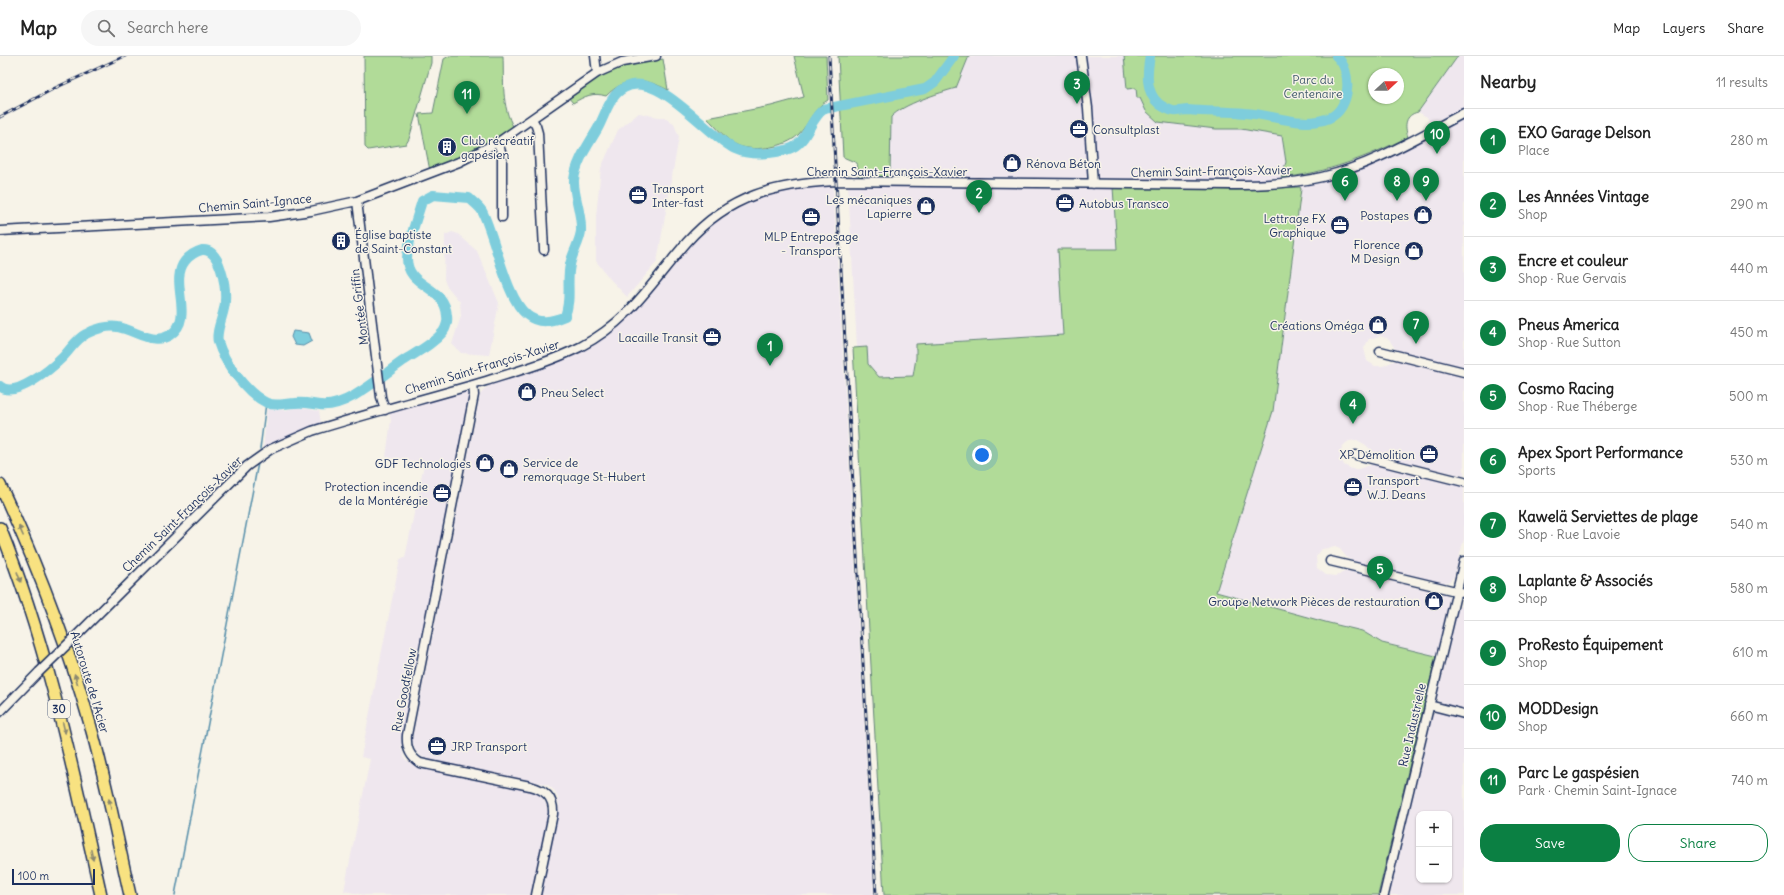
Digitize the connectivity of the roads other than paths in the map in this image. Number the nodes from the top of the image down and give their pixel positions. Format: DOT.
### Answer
graph roads {
  1 [pos="595,56"];
  2 [pos="656,56"];
  3 [pos="1081,56"];
  4 [pos="598,73"];
  5 [pos="1464,113"];
  6 [pos="532,119"];
  7 [pos="498,142"];
  8 [pos="1093,184"];
  9 [pos="357,201"];
  10 [pos="502,217"];
  11 [pos="0,231"];
  12 [pos="544,250"];
  13 [pos="1380,351"];
  14 [pos="1464,372"];
  15 [pos="473,385"];
  16 [pos="385,410"];
  17 [pos="1356,455"];
  18 [pos="1464,482"];
  19 [pos="0,485"];
  20 [pos="0,528"];
  21 [pos="1330,561"];
  22 [pos="1464,561"];
  23 [pos="1460,592"];
  24 [pos="1429,705"];
  25 [pos="0,712"];
  26 [pos="1464,714"];
  27 [pos="101,895"];
  28 [pos="130,895"];
  29 [pos="536,895"];
  30 [pos="1384,895"];
  1 -- 4 [label="street"];
  2 -- 4 [label="street, Chemin Saint-Ignace"];
  3 -- 8 [label="street"];
  4 -- 6 [label="street, Chemin Saint-Ignace"];
  5 -- 8 [label="street, Chemin Saint-François-Xavier"];
  6 -- 7 [label="street, Chemin Saint-Ignace"];
  6 -- 12 [label="street"];
  7 -- 9 [label="street, Chemin Saint-Ignace"];
  7 -- 10 [label="street"];
  8 -- 15 [label="street, Chemin Saint-François-Xavier"];
  9 -- 11 [label="street, Chemin Saint-Ignace"];
  9 -- 16 [label="street, Montée Griffin"];
  13 -- 14 [label="street"];
  15 -- 16 [label="street, Chemin Saint-François-Xavier"];
  15 -- 29 [label="street, Rue Goodfellow"];
  16 -- 25 [label="street, Chemin Saint-François-Xavier, bridge"];
  17 -- 18 [label="street"];
  28 -- 19 [label="highway, Autoroute de l'Acier / 30, one-way"];
  20 -- 27 [label="highway, 30, one-way"];
  21 -- 23 [label="street"];
  22 -- 23 [label="street, Rue Industrielle"];
  23 -- 24 [label="street, Rue Industrielle"];
  24 -- 26 [label="street"];
  24 -- 30 [label="street, Rue Industrielle"];
}
